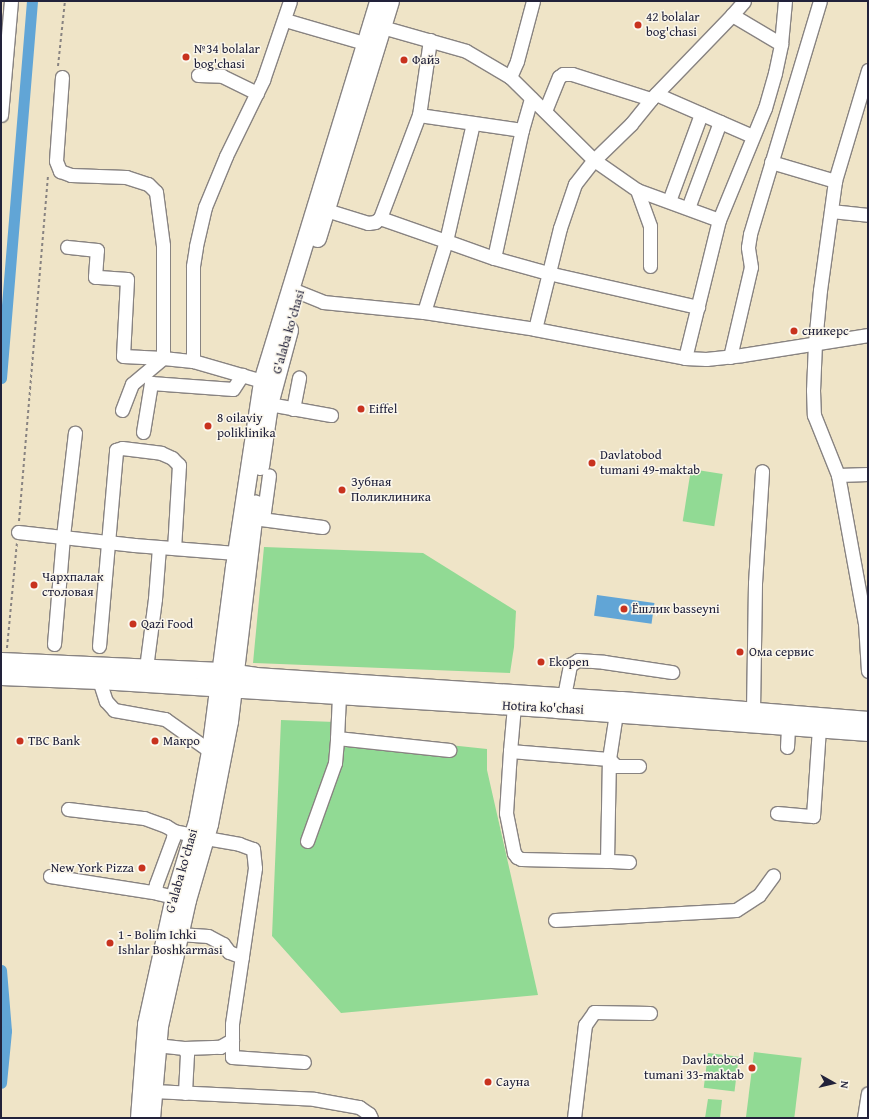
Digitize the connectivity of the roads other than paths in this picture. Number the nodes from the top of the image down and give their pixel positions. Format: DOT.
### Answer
graph roads {
  1 [pos="11,1"];
  2 [pos="290,1"];
  3 [pos="378,1"];
  4 [pos="390,1"];
  5 [pos="533,1"];
  6 [pos="744,1"];
  7 [pos="785,1"];
  8 [pos="820,1"];
  9 [pos="732,15"];
  10 [pos="285,20"];
  11 [pos="382,27"];
  12 [pos="430,40"];
  13 [pos="364,43"];
  14 [pos="781,44"];
  15 [pos="868,70"];
  16 [pos="59,75"];
  17 [pos="198,75"];
  18 [pos="510,78"];
  19 [pos="256,93"];
  20 [pos="654,96"];
  21 [pos="531,98"];
  22 [pos="545,111"];
  23 [pos="701,114"];
  24 [pos="1,115"];
  25 [pos="420,115"];
  26 [pos="473,122"];
  27 [pos="720,122"];
  28 [pos="522,130"];
  29 [pos="752,136"];
  30 [pos="594,160"];
  31 [pos="771,162"];
  32 [pos="835,181"];
  33 [pos="637,190"];
  34 [pos="669,202"];
  35 [pos="688,208"];
  36 [pos="326,210"];
  37 [pos="831,210"];
  38 [pos="868,215"];
  39 [pos="380,218"];
  40 [pos="719,220"];
  41 [pos="446,241"];
  42 [pos="67,247"];
  43 [pos="494,258"];
  44 [pos="650,266"];
  45 [pos="548,273"];
  46 [pos="294,290"];
  47 [pos="698,306"];
  48 [pos="424,312"];
  49 [pos="535,329"];
  50 [pos="868,335"];
  51 [pos="815,343"];
  52 [pos="730,357"];
  53 [pos="163,358"];
  54 [pos="685,358"];
  55 [pos="193,361"];
  56 [pos="242,375"];
  57 [pos="299,378"];
  58 [pos="262,381"];
  59 [pos="269,404"];
  60 [pos="294,409"];
  61 [pos="122,410"];
  62 [pos="331,415"];
  63 [pos="143,432"];
  64 [pos="75,433"];
  65 [pos="762,472"];
  66 [pos="868,474"];
  67 [pos="269,475"];
  68 [pos="838,475"];
  69 [pos="258,518"];
  70 [pos="322,527"];
  71 [pos="18,532"];
  72 [pos="63,536"];
  73 [pos="108,542"];
  74 [pos="159,547"];
  75 [pos="174,548"];
  76 [pos="236,553"];
  77 [pos="54,644"];
  78 [pos="98,646"];
  79 [pos="3,658"];
  80 [pos="868,663"];
  81 [pos="146,668"];
  82 [pos="672,672"];
  83 [pos="1,676"];
  84 [pos="99,680"];
  85 [pos="227,680"];
  86 [pos="339,696"];
  87 [pos="564,696"];
  88 [pos="514,706"];
  89 [pos="754,711"];
  90 [pos="616,713"];
  91 [pos="222,720"];
  92 [pos="868,720"];
  93 [pos="780,722"];
  94 [pos="819,729"];
  95 [pos="868,732"];
  96 [pos="337,738"];
  97 [pos="788,747"];
  98 [pos="449,750"];
  99 [pos="210,751"];
  100 [pos="510,751"];
  101 [pos="609,759"];
  102 [pos="639,766"];
  103 [pos="68,809"];
  104 [pos="777,813"];
  105 [pos="174,832"];
  106 [pos="199,836"];
  107 [pos="307,841"];
  108 [pos="606,861"];
  109 [pos="629,862"];
  110 [pos="50,876"];
  111 [pos="773,876"];
  112 [pos="173,896"];
  113 [pos="555,920"];
  114 [pos="179,934"];
  115 [pos="242,957"];
  116 [pos="650,1013"];
  117 [pos="232,1040"];
  118 [pos="156,1045"];
  119 [pos="184,1048"];
  120 [pos="304,1062"];
  121 [pos="152,1091"];
  122 [pos="185,1093"];
  123 [pos="868,1093"];
  124 [pos="139,1118"];
  125 [pos="151,1118"];
  126 [pos="371,1118"];
  127 [pos="574,1118"];
  128 [pos="864,1118"];
  1 -- 24 [label="street"];
  2 -- 10 [label="street"];
  3 -- 13 [label="main road, G'alaba ko'chasi"];
  4 -- 11 [label="main road, G'alaba ko'chasi"];
  5 -- 18 [label="street"];
  6 -- 9 [label="street"];
  7 -- 14 [label="street"];
  8 -- 31 [label="street"];
  9 -- 14 [label="street"];
  9 -- 20 [label="street"];
  10 -- 13 [label="street"];
  10 -- 19 [label="street"];
  11 -- 12 [label="street"];
  11 -- 36 [label="main road, G'alaba ko'chasi"];
  12 -- 18 [label="street"];
  12 -- 25 [label="street"];
  13 -- 46 [label="main road, G'alaba ko'chasi"];
  14 -- 29 [label="street"];
  15 -- 32 [label="street"];
  16 -- 53 [label="street"];
  17 -- 19 [label="street"];
  18 -- 21 [label="street"];
  19 -- 55 [label="street"];
  20 -- 22 [label="street"];
  20 -- 23 [label="street"];
  20 -- 30 [label="street"];
  21 -- 22 [label="street"];
  21 -- 28 [label="street"];
  22 -- 30 [label="street"];
  23 -- 27 [label="street"];
  23 -- 34 [label="street"];
  25 -- 26 [label="street"];
  25 -- 39 [label="street"];
  26 -- 28 [label="street"];
  26 -- 41 [label="street"];
  27 -- 29 [label="street"];
  27 -- 35 [label="street"];
  28 -- 43 [label="street"];
  29 -- 40 [label="street"];
  30 -- 33 [label="street"];
  30 -- 45 [label="street"];
  31 -- 32 [label="street"];
  31 -- 52 [label="street"];
  32 -- 37 [label="street"];
  33 -- 34 [label="street"];
  33 -- 44 [label="street"];
  34 -- 35 [label="street"];
  35 -- 40 [label="street"];
  36 -- 39 [label="street"];
  36 -- 46 [label="main road, G'alaba ko'chasi"];
  37 -- 38 [label="street"];
  37 -- 51 [label="street"];
  39 -- 41 [label="street"];
  40 -- 47 [label="street"];
  41 -- 43 [label="street"];
  41 -- 48 [label="street"];
  42 -- 53 [label="street"];
  43 -- 45 [label="street"];
  45 -- 47 [label="street"];
  45 -- 49 [label="street"];
  46 -- 48 [label="street"];
  46 -- 58 [label="main road, G'alaba ko'chasi"];
  46 -- 59 [label="main road, G'alaba ko'chasi"];
  47 -- 54 [label="street"];
  48 -- 49 [label="street"];
  49 -- 54 [label="street"];
  50 -- 51 [label="street"];
  51 -- 52 [label="street"];
  51 -- 68 [label="street"];
  52 -- 54 [label="street"];
  53 -- 55 [label="street"];
  53 -- 61 [label="street"];
  55 -- 56 [label="street"];
  56 -- 58 [label="street"];
  56 -- 63 [label="street"];
  57 -- 60 [label="street"];
  58 -- 76 [label="main road, G'alaba ko'chasi"];
  59 -- 60 [label="street"];
  59 -- 69 [label="main road, G'alaba ko'chasi"];
  60 -- 62 [label="street"];
  64 -- 72 [label="street"];
  65 -- 89 [label="street"];
  66 -- 68 [label="street"];
  67 -- 69 [label="street"];
  68 -- 80 [label="street"];
  69 -- 70 [label="street"];
  69 -- 85 [label="main road, G'alaba ko'chasi"];
  71 -- 72 [label="street"];
  72 -- 73 [label="street"];
  72 -- 77 [label="street"];
  73 -- 74 [label="street"];
  73 -- 75 [label="street"];
  73 -- 78 [label="street"];
  74 -- 75 [label="street"];
  74 -- 81 [label="street"];
  75 -- 76 [label="street"];
  76 -- 85 [label="main road, G'alaba ko'chasi"];
  79 -- 81 [label="main road"];
  81 -- 85 [label="main road"];
  82 -- 87 [label="street"];
  83 -- 84 [label="main road"];
  84 -- 85 [label="main road"];
  84 -- 99 [label="street"];
  85 -- 86 [label="main road, Hotira ko'chasi"];
  85 -- 87 [label="main road, Hotira ko'chasi"];
  85 -- 91 [label="main road"];
  86 -- 88 [label="main road, Hotira ko'chasi"];
  86 -- 96 [label="street"];
  87 -- 89 [label="main road, Hotira ko'chasi"];
  88 -- 90 [label="main road, Hotira ko'chasi"];
  88 -- 100 [label="street"];
  89 -- 93 [label="main road, Hotira ko'chasi"];
  90 -- 93 [label="main road, Hotira ko'chasi"];
  90 -- 101 [label="street"];
  91 -- 99 [label="main road, G'alaba ko'chasi"];
  91 -- 106 [label="main road, G'alaba ko'chasi"];
  92 -- 93 [label="main road, Hotira ko'chasi"];
  93 -- 94 [label="main road, Hotira ko'chasi"];
  93 -- 97 [label="street"];
  94 -- 95 [label="main road, Hotira ko'chasi"];
  94 -- 104 [label="street"];
  96 -- 98 [label="street"];
  96 -- 107 [label="street"];
  99 -- 106 [label="main road, G'alaba ko'chasi"];
  100 -- 101 [label="street"];
  100 -- 108 [label="street"];
  101 -- 102 [label="street"];
  101 -- 108 [label="street"];
  103 -- 105 [label="street"];
  105 -- 106 [label="street"];
  105 -- 112 [label="street"];
  106 -- 112 [label="main road, G'alaba ko'chasi"];
  106 -- 115 [label="street"];
  108 -- 109 [label="street"];
  110 -- 112 [label="street"];
  111 -- 113 [label="street"];
  112 -- 114 [label="main road, G'alaba ko'chasi"];
  112 -- 124 [label="main road, G'alaba ko'chasi"];
  114 -- 115 [label="street"];
  114 -- 118 [label="main road, G'alaba ko'chasi"];
  115 -- 117 [label="street"];
  116 -- 127 [label="street"];
  117 -- 119 [label="street"];
  117 -- 120 [label="street"];
  118 -- 119 [label="street"];
  118 -- 121 [label="main road, G'alaba ko'chasi"];
  119 -- 122 [label="street"];
  121 -- 122 [label="street"];
  121 -- 125 [label="main road, G'alaba ko'chasi"];
  122 -- 126 [label="street"];
  123 -- 128 [label="street"];
}
